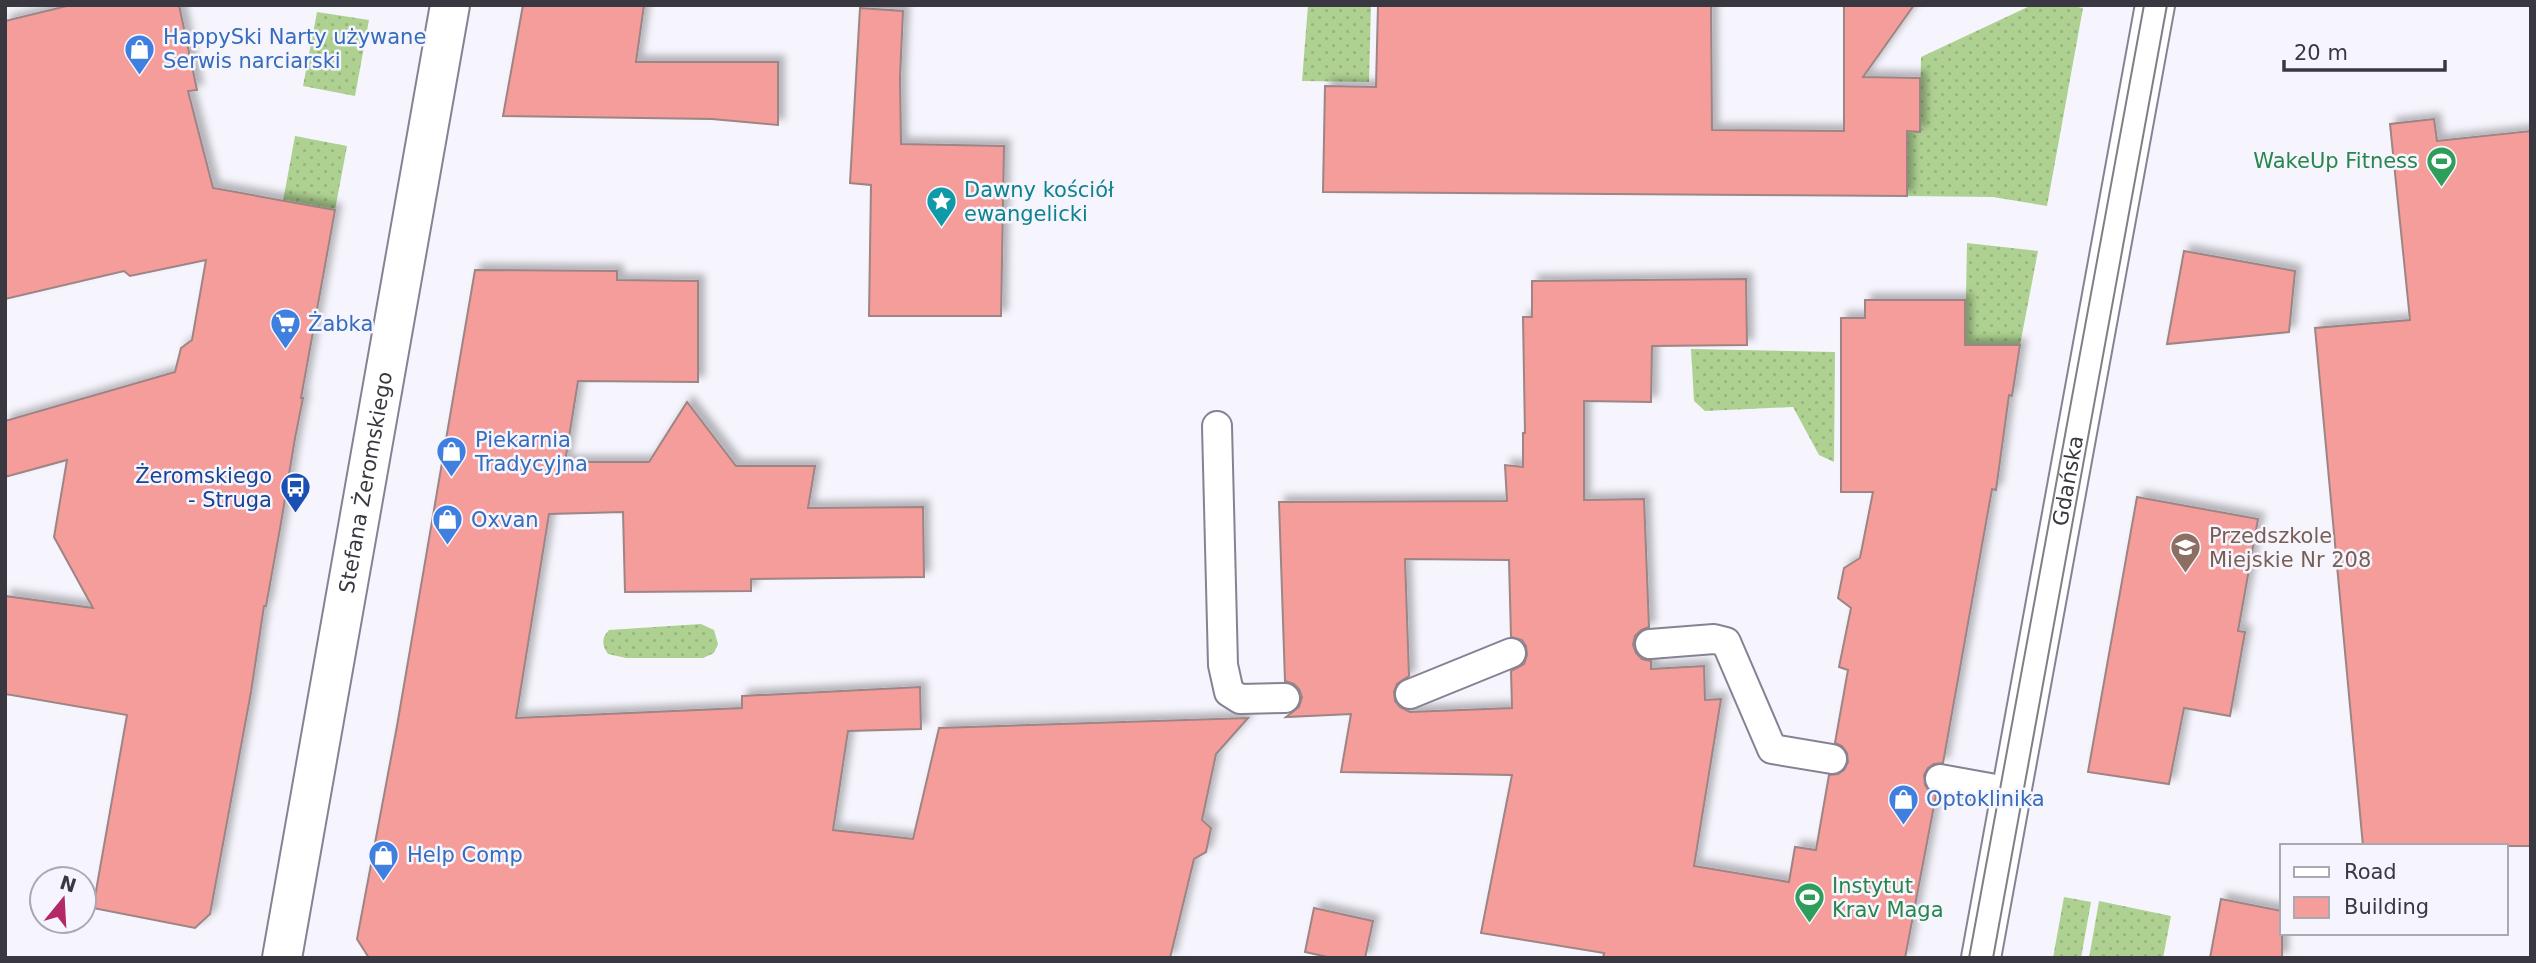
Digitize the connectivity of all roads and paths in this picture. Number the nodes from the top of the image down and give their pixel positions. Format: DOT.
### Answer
graph roads {
  1 [pos="450,5"];
  2 [pos="2155,5"];
  3 [pos="1217,426"];
  4 [pos="1650,644"];
  5 [pos="1511,653"];
  6 [pos="1410,694"];
  7 [pos="1285,698"];
  8 [pos="1832,759"];
  9 [pos="1940,779"];
  10 [pos="2012,792"];
  11 [pos="282,958"];
  12 [pos="1981,958"];
  1 -- 11 [label="street, Stefana Żeromskiego"];
  2 -- 10 [label="street, Gdańska"];
  3 -- 7 [label="lane"];
  4 -- 8 [label="lane"];
  5 -- 6 [label="lane"];
  9 -- 10 [label="lane"];
  10 -- 12 [label="street, Gdańska"];
}
